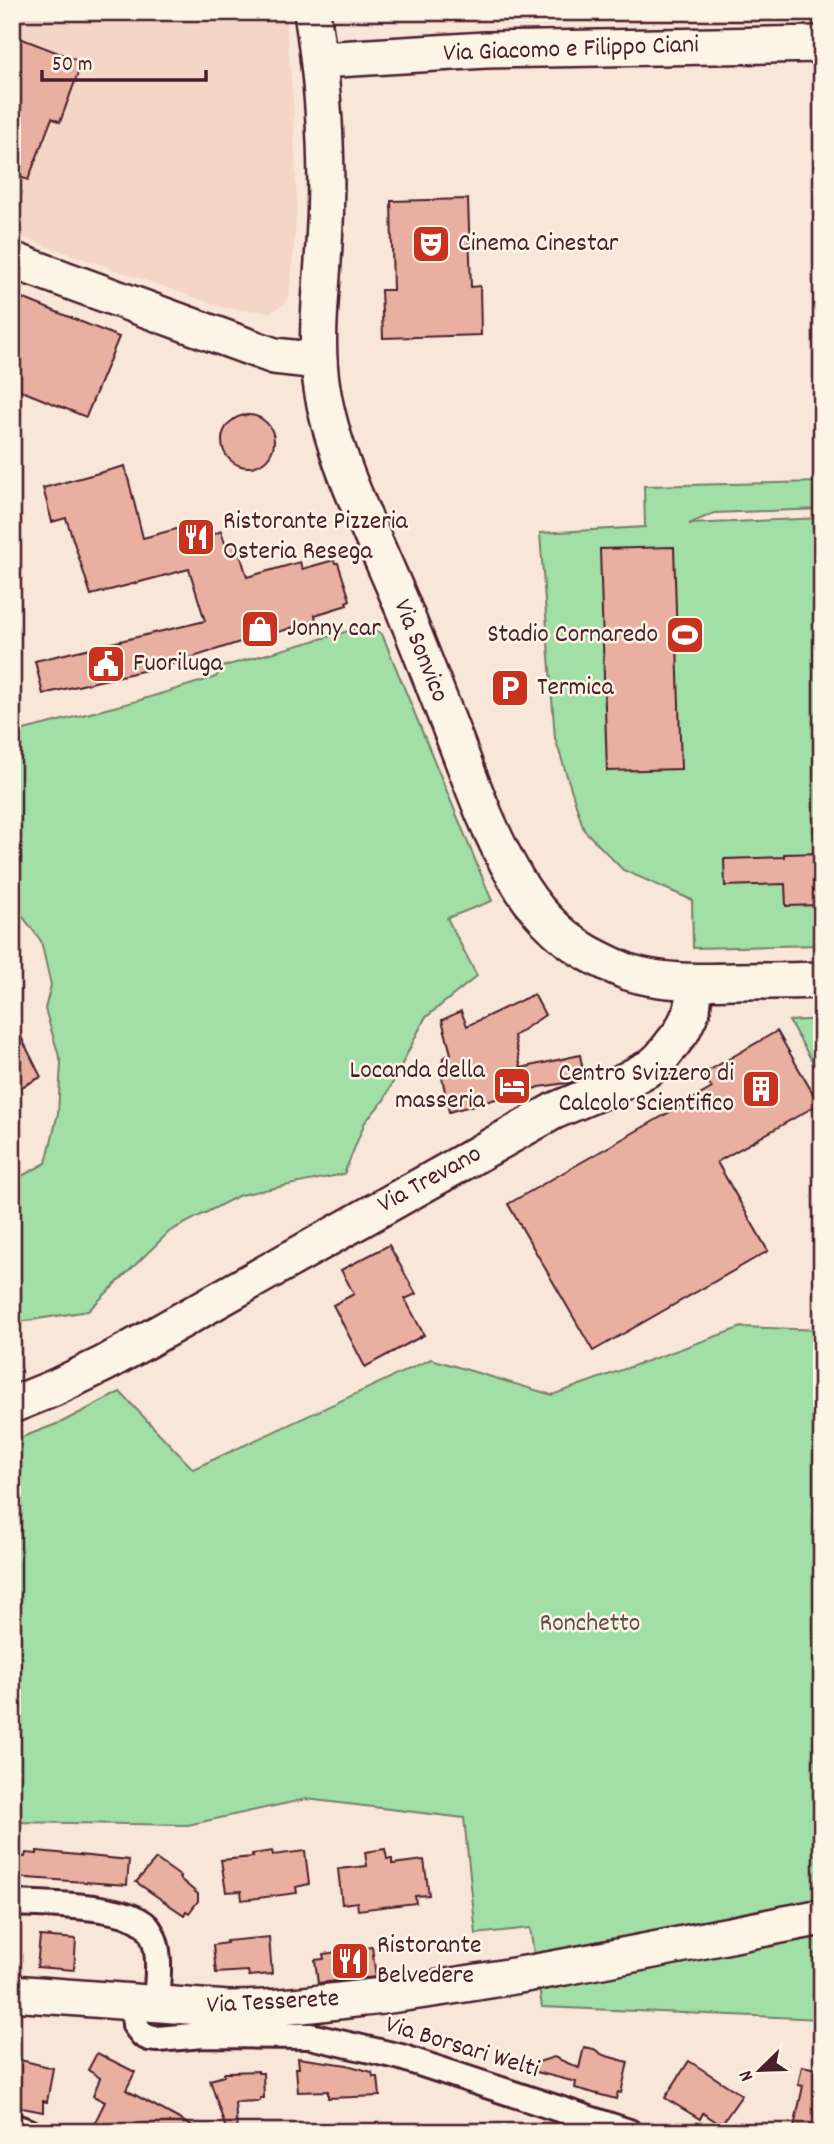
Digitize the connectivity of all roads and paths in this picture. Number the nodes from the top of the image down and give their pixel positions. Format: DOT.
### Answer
graph roads {
  1 [pos="312,12"];
  2 [pos="822,44"];
  3 [pos="320,60"];
  4 [pos="12,260"];
  5 [pos="319,361"];
  6 [pos="822,980"];
  7 [pos="695,982"];
  8 [pos="12,1405"];
  9 [pos="12,1903"];
  10 [pos="822,1916"];
  11 [pos="12,1993"];
  12 [pos="145,2003"];
  13 [pos="12,2126"];
  14 [pos="29,2132"];
  15 [pos="629,2132"];
  1 -- 3 [label="main road"];
  2 -- 3 [label="main road, Via Giacomo e Filippo Ciani"];
  3 -- 5 [label="main road"];
  4 -- 5 [label="main road"];
  5 -- 7 [label="main road, Via Sonvico"];
  6 -- 7 [label="main road"];
  7 -- 8 [label="main road, Via Trevano"];
  9 -- 12 [label="street, Via Borsari Welti"];
  10 -- 12 [label="main road, Via Tesserete"];
  11 -- 12 [label="main road, Via Tesserete"];
  12 -- 15 [label="street, Via Borsari Welti"];
  13 -- 14 [label="street"];
}
